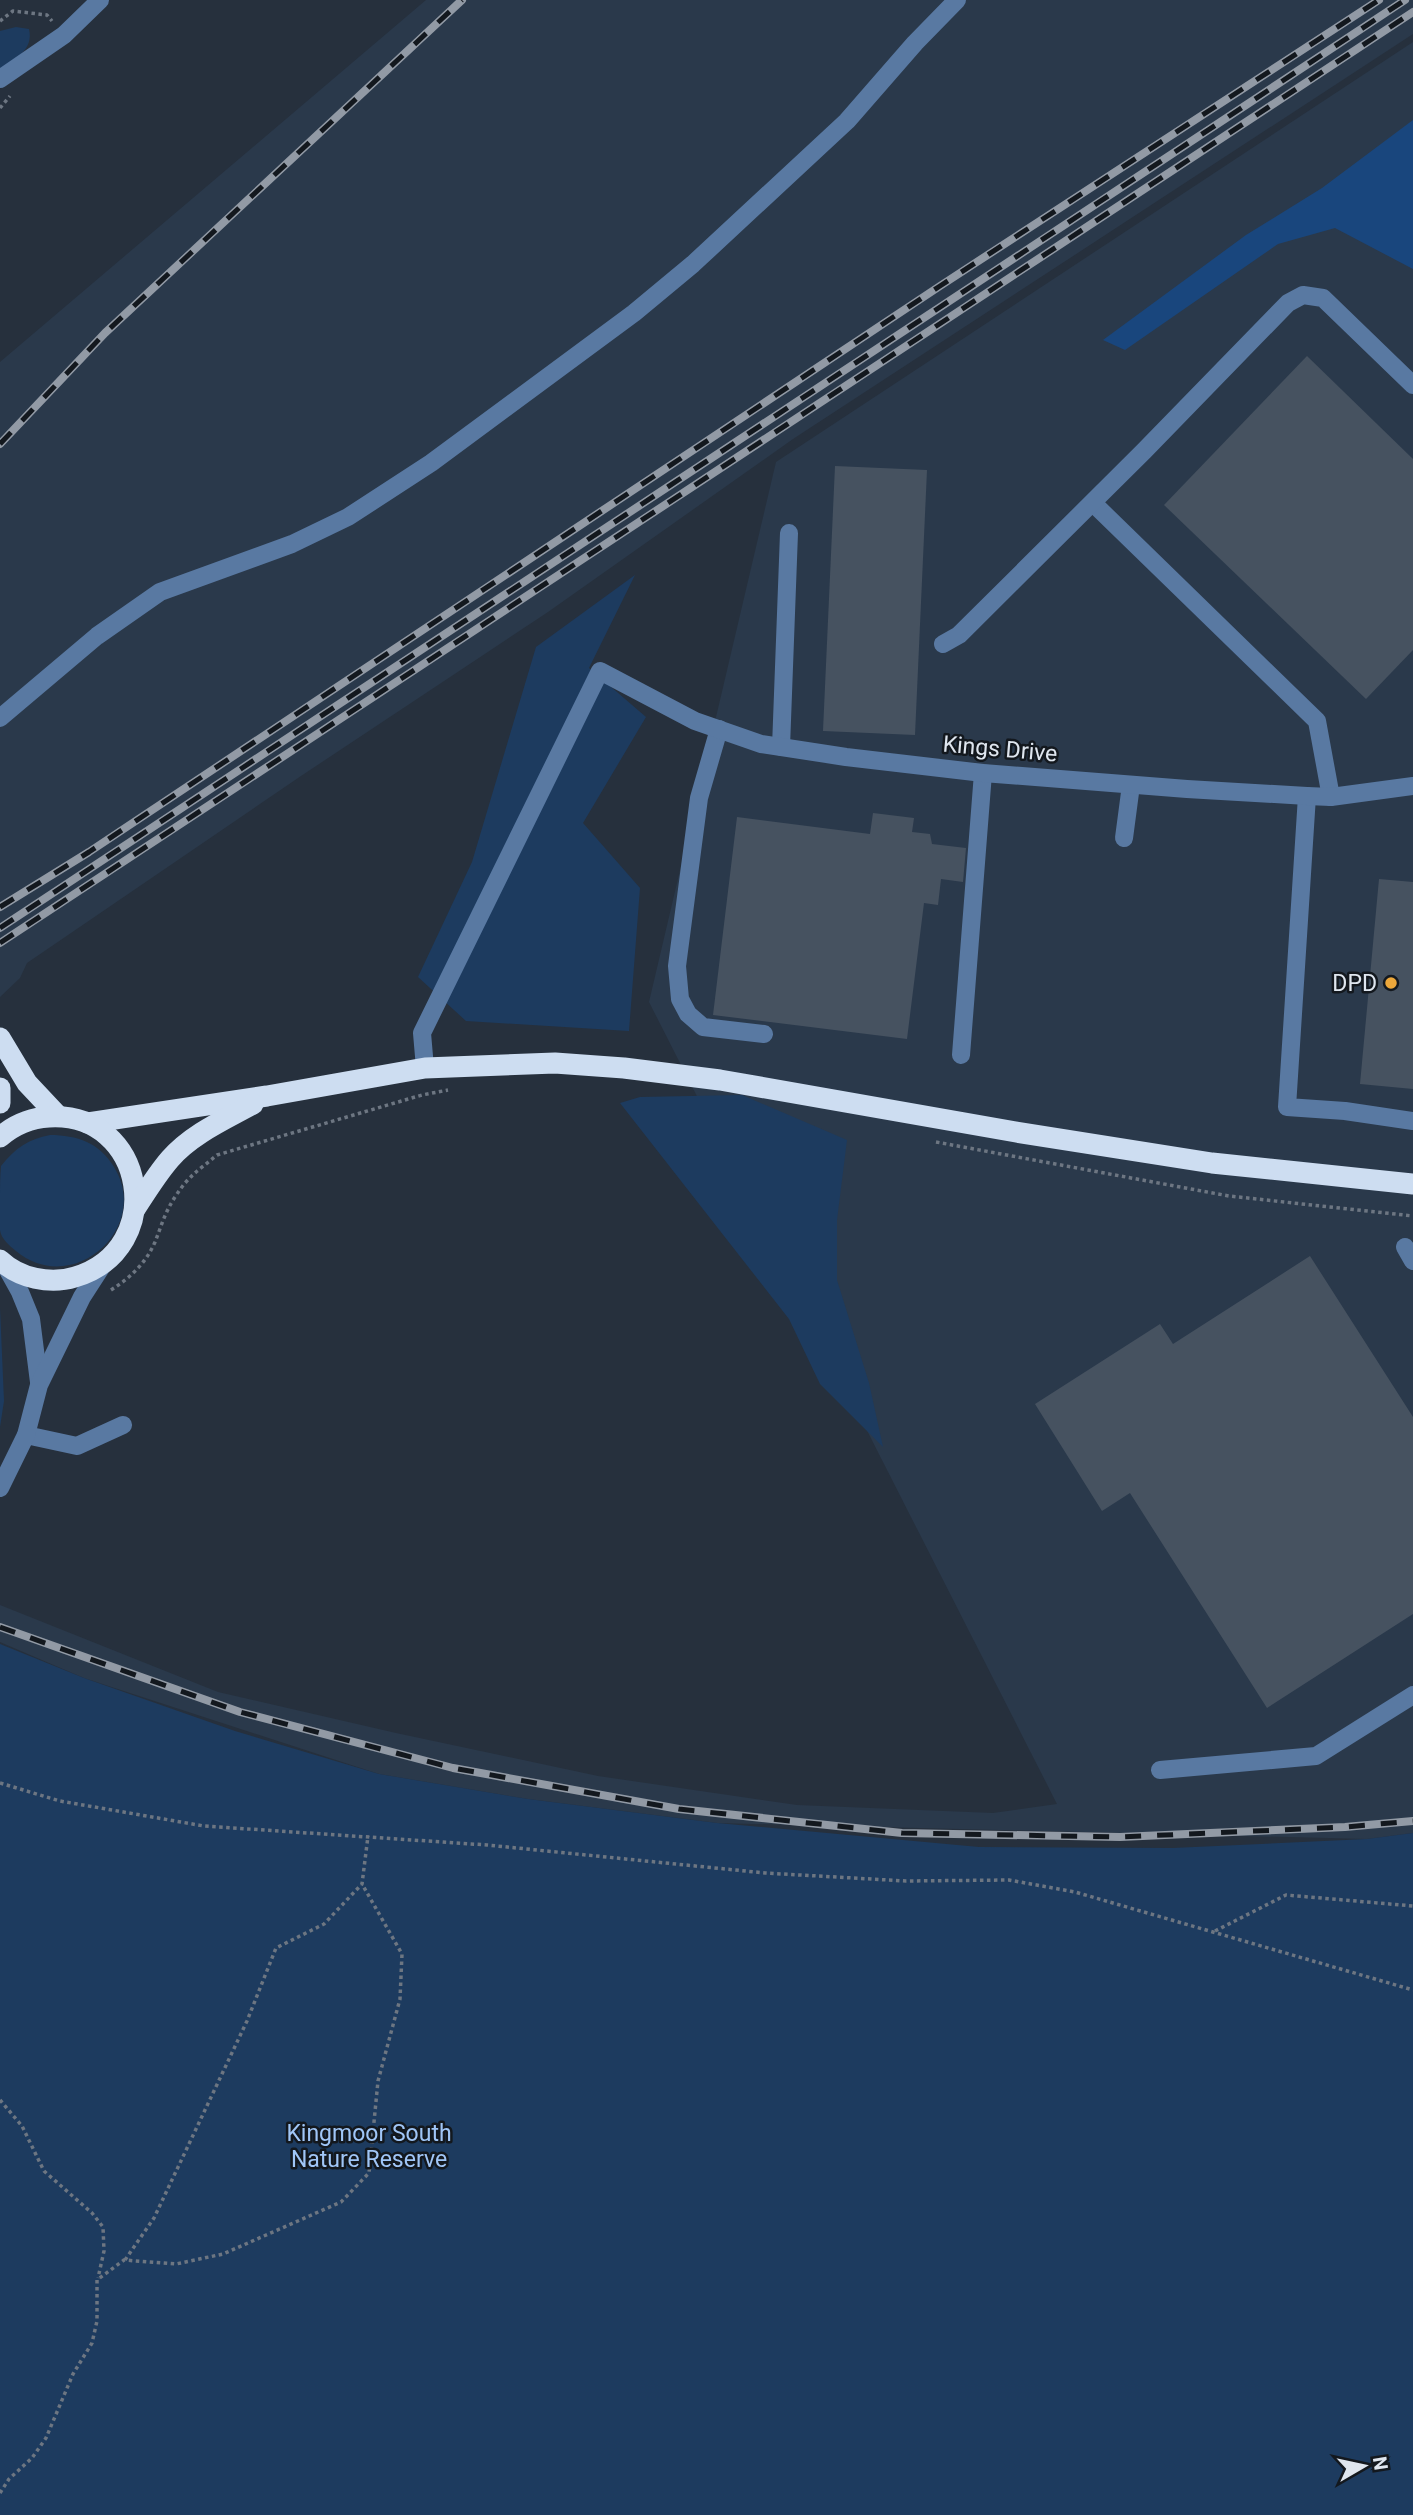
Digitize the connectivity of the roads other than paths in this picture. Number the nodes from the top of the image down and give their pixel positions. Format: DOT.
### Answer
graph roads {
  1 [pos="100,0"];
  2 [pos="957,0"];
  3 [pos="0,79"];
  4 [pos="1413,385"];
  5 [pos="1093,503"];
  6 [pos="789,533"];
  7 [pos="943,644"];
  8 [pos="0,718"];
  9 [pos="719,729"];
  10 [pos="781,747"];
  11 [pos="984,773"];
  12 [pos="1132,785"];
  13 [pos="1413,786"];
  14 [pos="1307,796"];
  15 [pos="1331,797"];
  16 [pos="1124,838"];
  17 [pos="764,1034"];
  18 [pos="0,1038"];
  19 [pos="961,1055"];
  20 [pos="425,1068"];
  21 [pos="0,1088"];
  22 [pos="267,1097"];
  23 [pos="0,1103"];
  24 [pos="58,1116"];
  25 [pos="1413,1121"];
  26 [pos="88,1124"];
  27 [pos="0,1136"];
  28 [pos="1413,1184"];
  29 [pos="135,1209"];
  30 [pos="2,1262"];
  31 [pos="104,1264"];
  32 [pos="39,1385"];
  33 [pos="122,1425"];
  34 [pos="26,1435"];
  35 [pos="0,1488"];
  36 [pos="1413,1695"];
  37 [pos="1160,1770"];
  1 -- 3 [label="street"];
  2 -- 8 [label="street"];
  4 -- 5 [label="street"];
  5 -- 7 [label="street"];
  5 -- 15 [label="street"];
  6 -- 10 [label="street"];
  9 -- 10 [label="street, Kings Drive"];
  9 -- 17 [label="street"];
  9 -- 20 [label="street, Kings Drive"];
  10 -- 11 [label="street, Kings Drive"];
  11 -- 12 [label="street, Kings Drive"];
  11 -- 19 [label="street"];
  12 -- 14 [label="street, Kings Drive"];
  12 -- 16 [label="street"];
  13 -- 15 [label="street, Kings Drive"];
  14 -- 15 [label="street, Kings Drive"];
  14 -- 25 [label="street"];
  18 -- 24 [label="highway"];
  20 -- 22 [label="highway"];
  20 -- 28 [label="highway"];
  21 -- 23 [label="highway"];
  22 -- 26 [label="highway"];
  22 -- 29 [label="highway"];
  24 -- 26 [label="highway"];
  24 -- 27 [label="highway"];
  26 -- 29 [label="highway"];
  29 -- 31 [label="highway"];
  30 -- 31 [label="highway"];
  30 -- 32 [label="street"];
  31 -- 32 [label="street"];
  32 -- 34 [label="street"];
  33 -- 34 [label="street"];
  34 -- 35 [label="street"];
  36 -- 37 [label="street"];
}
